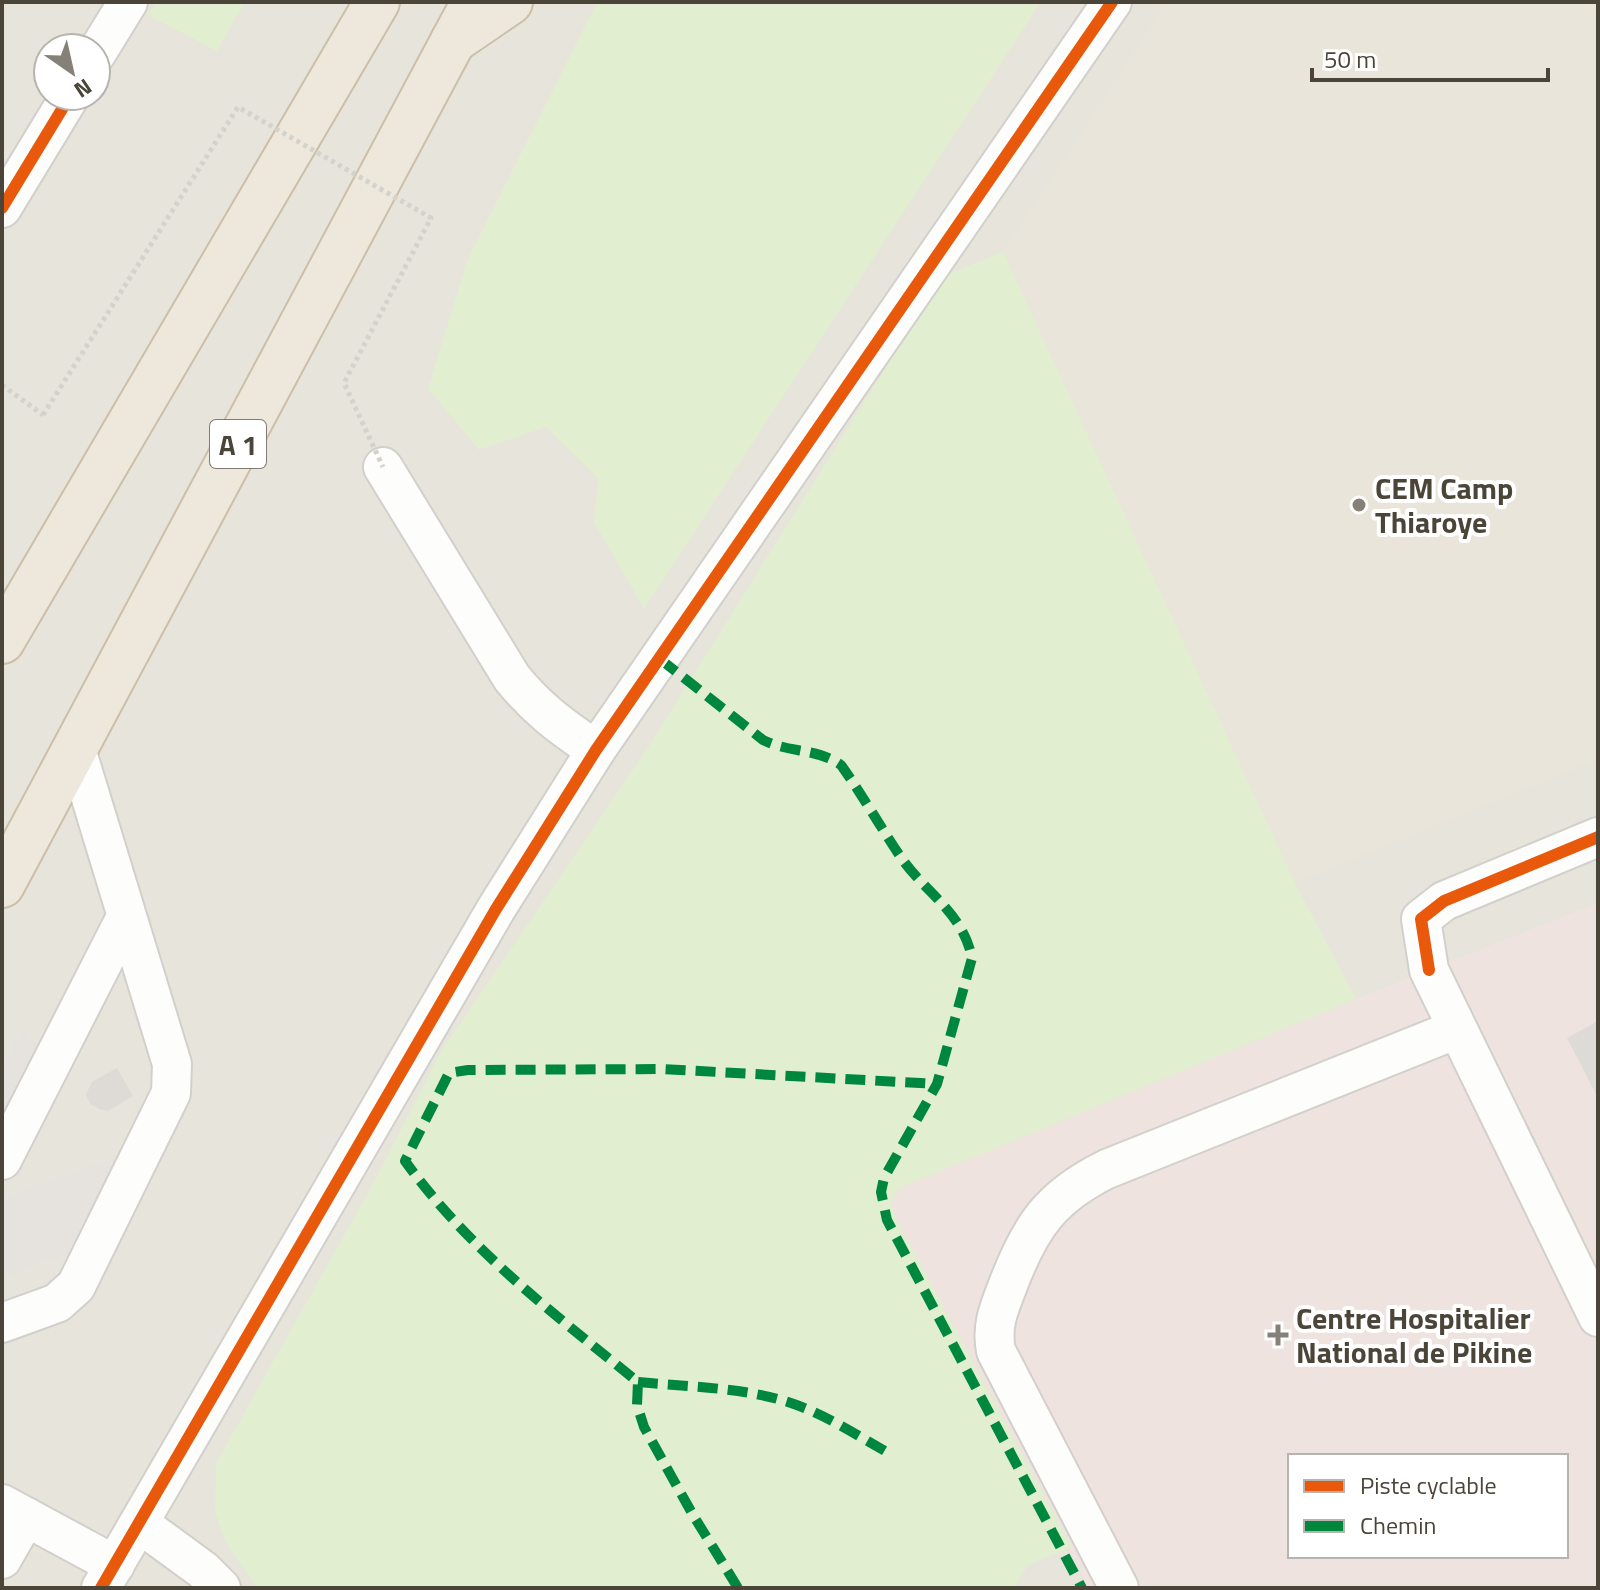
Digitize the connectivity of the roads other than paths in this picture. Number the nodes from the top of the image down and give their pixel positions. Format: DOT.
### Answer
graph roads {
  1 [pos="377,2"];
  2 [pos="474,2"];
  3 [pos="510,2"];
  4 [pos="1112,2"];
  5 [pos="451,42"];
  6 [pos="60,112"];
  7 [pos="2,208"];
  8 [pos="383,467"];
  9 [pos="2,641"];
  10 [pos="76,749"];
  11 [pos="596,750"];
  12 [pos="1598,837"];
  13 [pos="2,885"];
  14 [pos="126,917"];
  15 [pos="1457,1029"];
  16 [pos="2,1160"];
  17 [pos="1598,1317"];
  18 [pos="2,1323"];
  19 [pos="14,1511"];
  20 [pos="140,1524"];
  21 [pos="2,1559"];
  22 [pos="108,1576"];
  23 [pos="221,1588"];
  24 [pos="1119,1588"];
  1 -- 9 [label="highway"];
  2 -- 5 [label="highway, A 1"];
  3 -- 5 [label="highway"];
  4 -- 11 [label="street"];
  5 -- 10 [label="highway, A 1"];
  6 -- 7 [label="street"];
  8 -- 11 [label="street"];
  10 -- 13 [label="highway, A 1"];
  10 -- 14 [label="street"];
  11 -- 20 [label="street"];
  12 -- 15 [label="street"];
  14 -- 16 [label="street"];
  14 -- 18 [label="street"];
  15 -- 17 [label="street"];
  15 -- 24 [label="street"];
  19 -- 21 [label="street"];
  19 -- 22 [label="street"];
  20 -- 22 [label="street"];
  20 -- 23 [label="street"];
}
